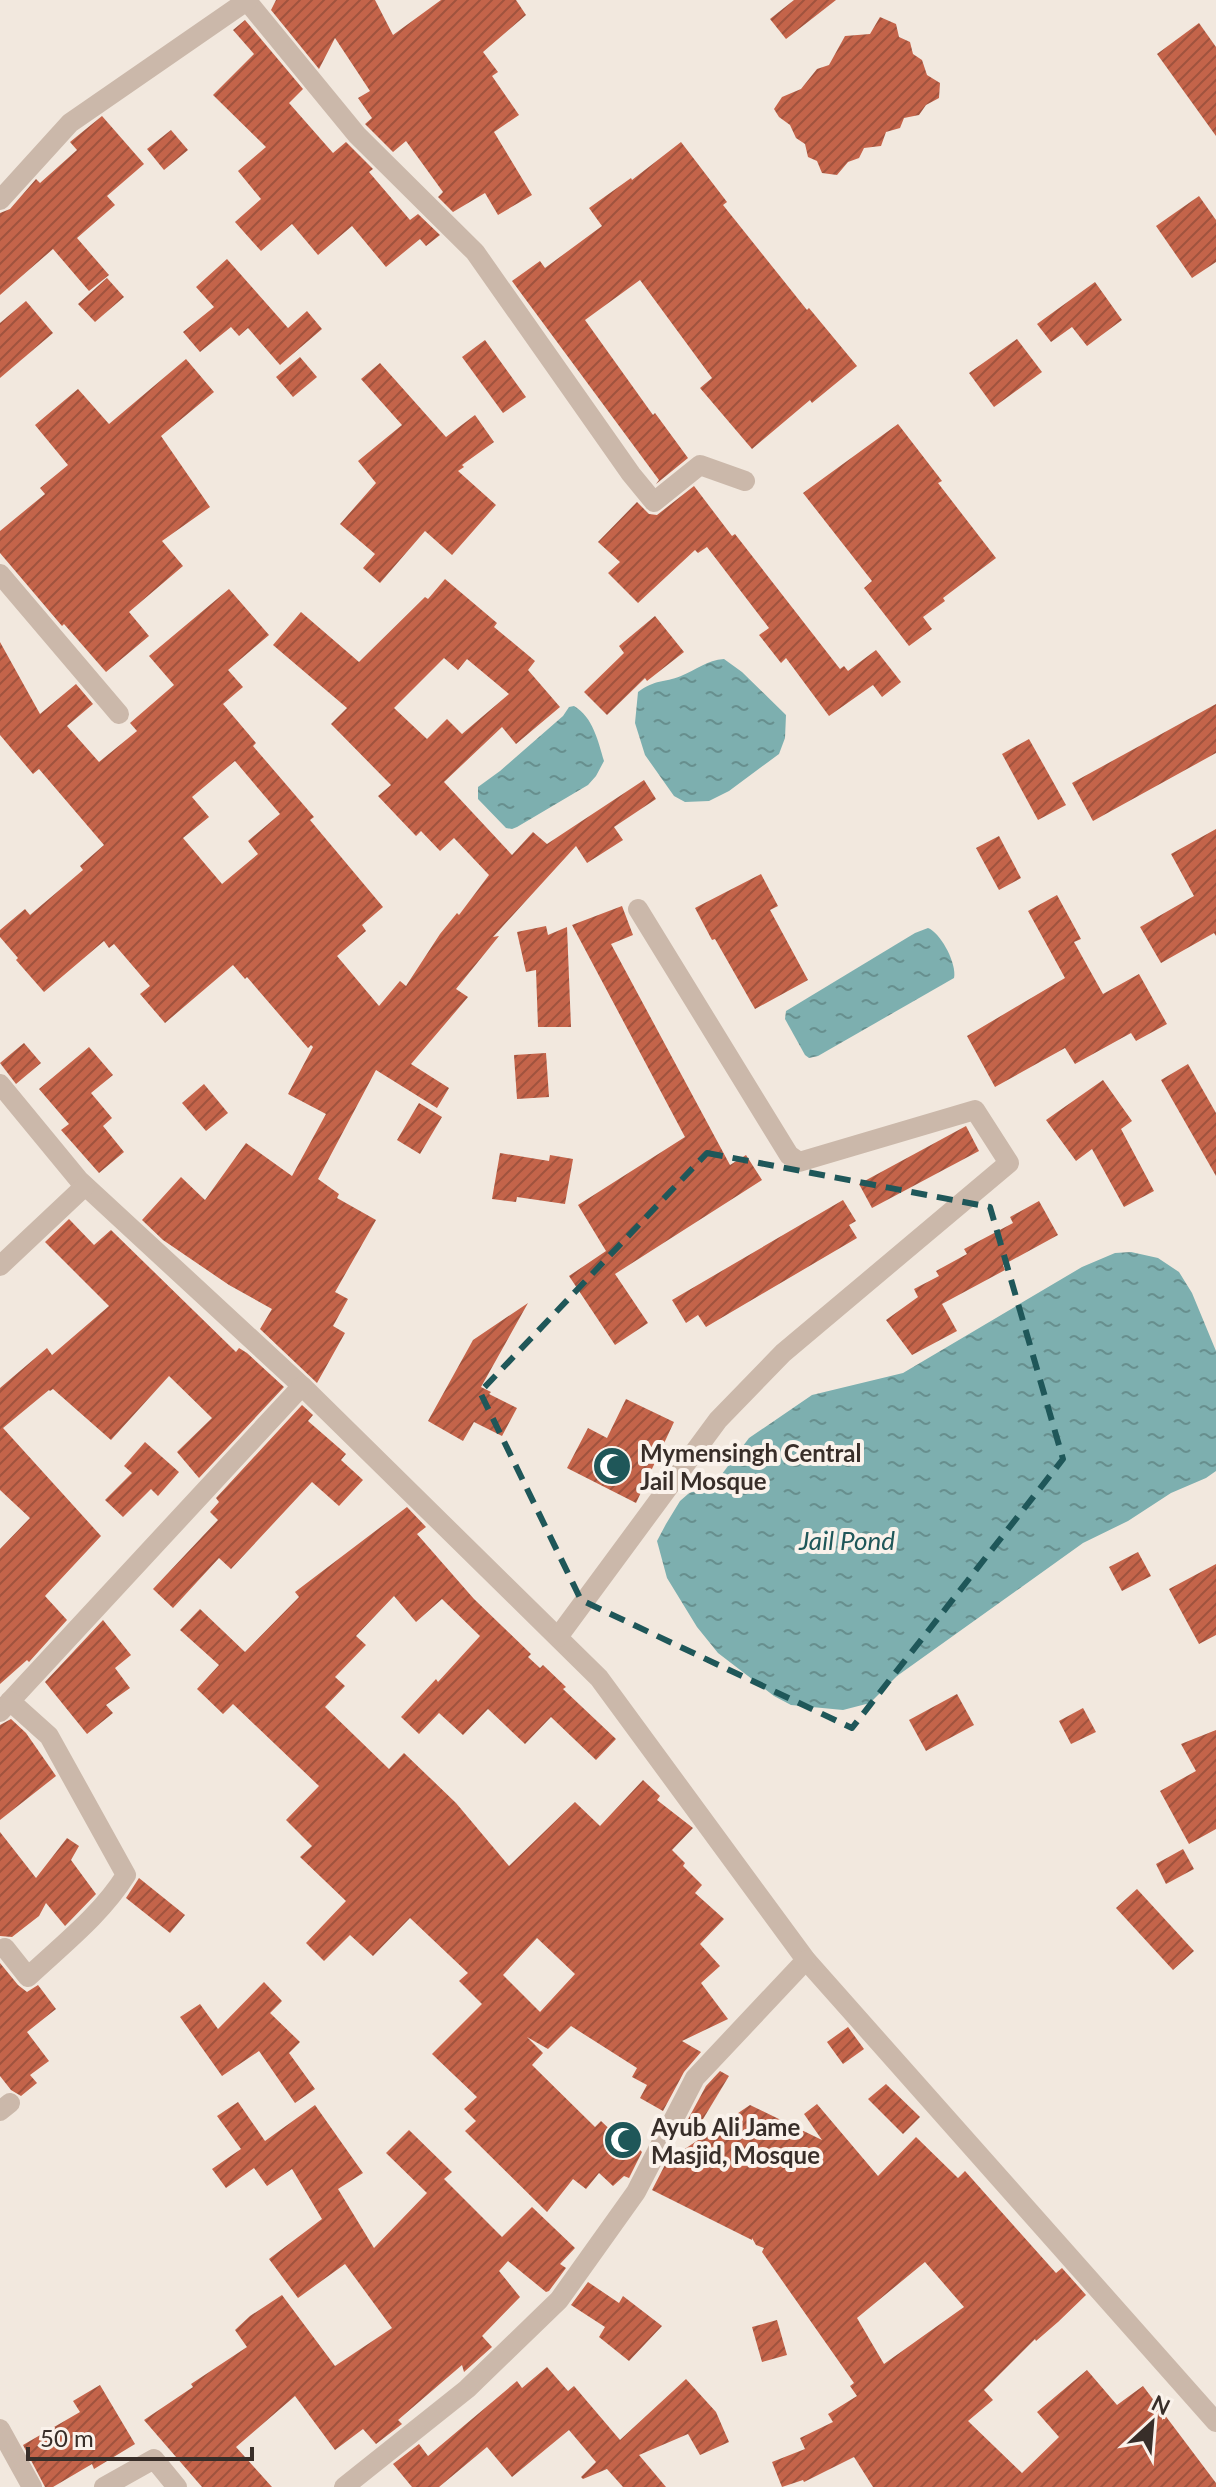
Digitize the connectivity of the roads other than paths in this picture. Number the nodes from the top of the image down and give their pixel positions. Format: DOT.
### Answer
graph roads {
  1 [pos="248,1"];
  2 [pos="0,200"];
  3 [pos="745,481"];
  4 [pos="0,574"];
  5 [pos="119,714"];
  6 [pos="638,909"];
  7 [pos="0,1084"];
  8 [pos="85,1186"];
  9 [pos="0,1266"];
  10 [pos="302,1386"];
  11 [pos="558,1637"];
  12 [pos="5,1707"];
  13 [pos="5,1948"];
  14 [pos="806,1960"];
  15 [pos="1216,2422"];
  16 [pos="0,2429"];
  17 [pos="32,2487"];
  18 [pos="104,2487"];
  19 [pos="177,2487"];
  20 [pos="344,2487"];
  1 -- 2 [label="street"];
  1 -- 3 [label="street"];
  4 -- 5 [label="street"];
  6 -- 11 [label="street"];
  7 -- 8 [label="street"];
  8 -- 9 [label="street"];
  8 -- 10 [label="street"];
  10 -- 11 [label="street"];
  10 -- 12 [label="street"];
  11 -- 14 [label="street"];
  12 -- 13 [label="street"];
  14 -- 15 [label="street"];
  14 -- 20 [label="street"];
  16 -- 17 [label="street"];
  18 -- 19 [label="street"];
}
